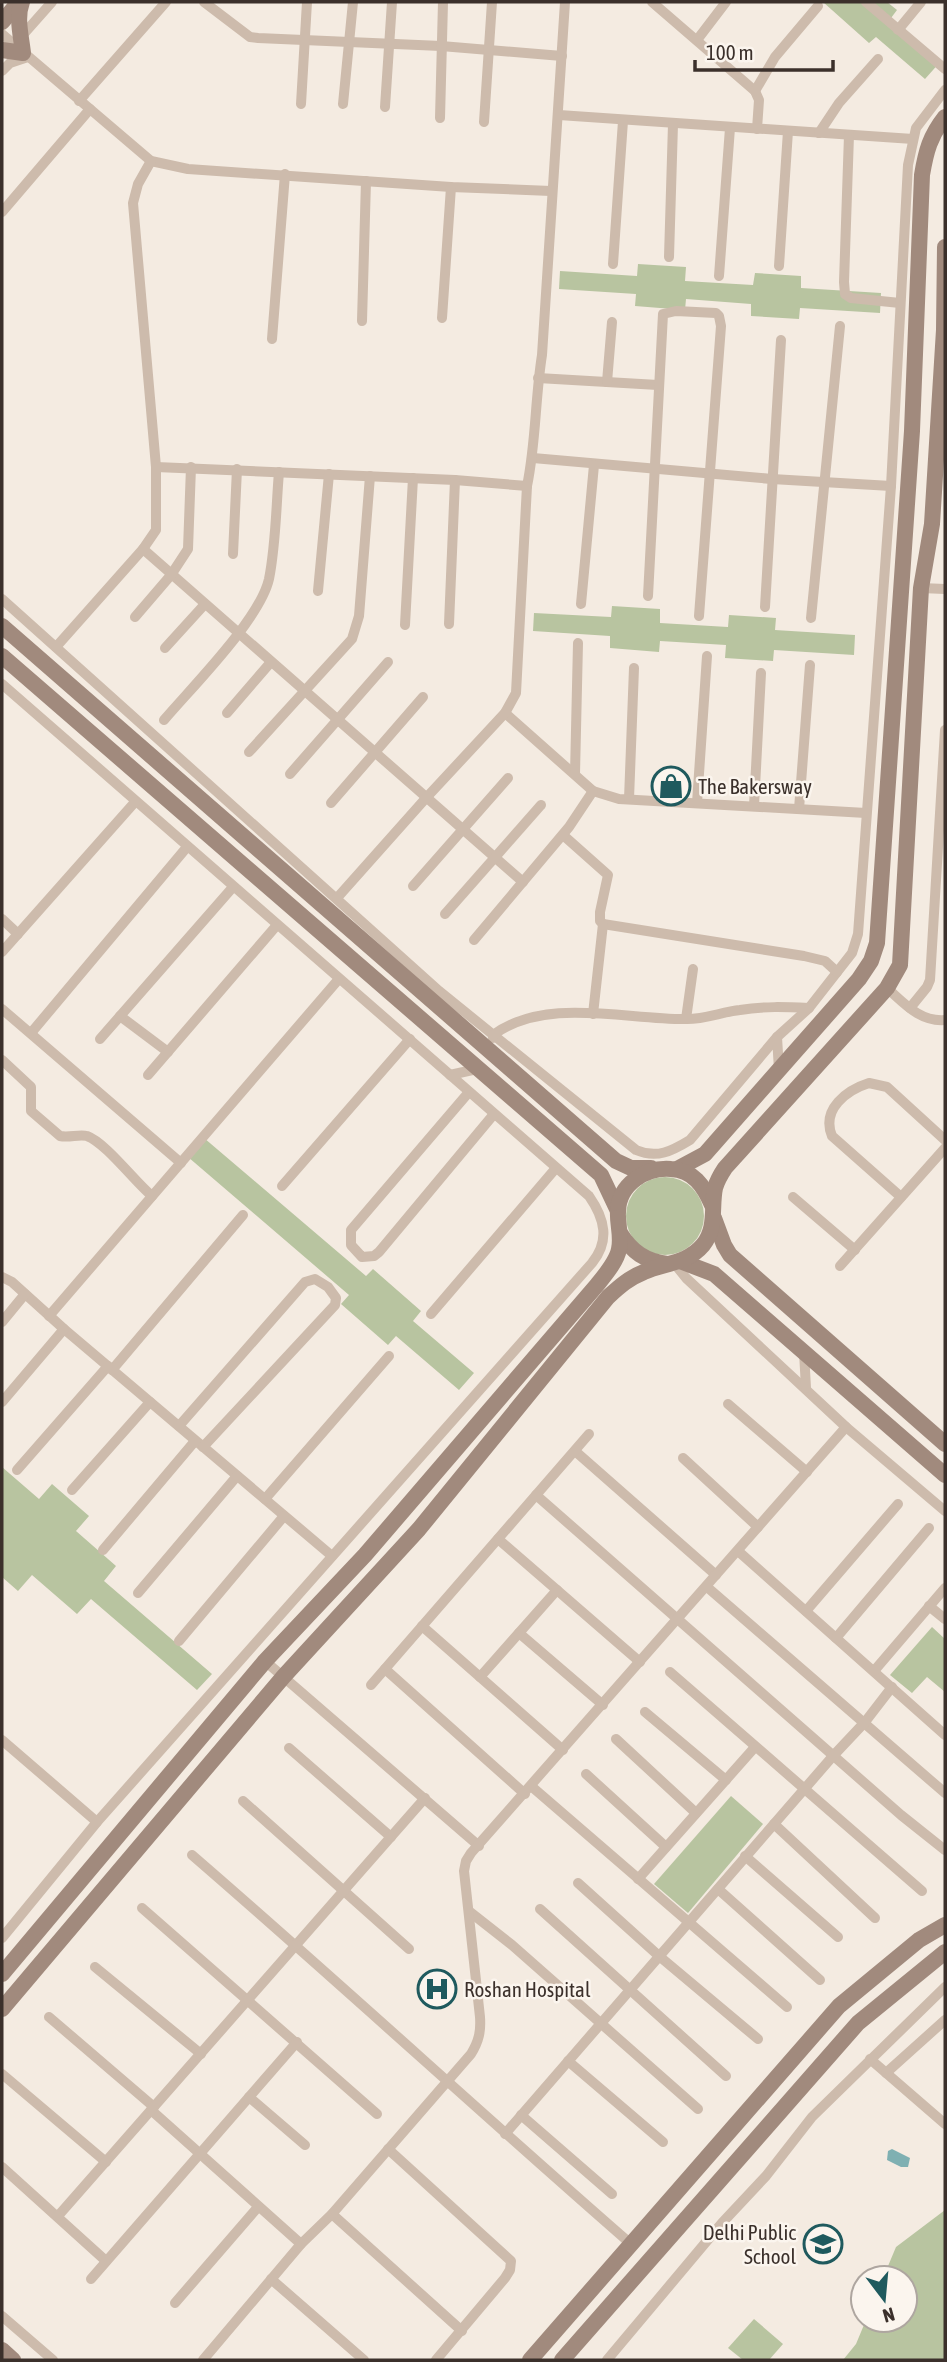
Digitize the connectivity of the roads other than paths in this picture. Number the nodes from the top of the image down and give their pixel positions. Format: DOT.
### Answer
graph roads {
  1 [pos="21,2"];
  2 [pos="52,2"];
  3 [pos="166,2"];
  4 [pos="204,2"];
  5 [pos="307,2"];
  6 [pos="353,2"];
  7 [pos="392,2"];
  8 [pos="443,2"];
  9 [pos="492,2"];
  10 [pos="565,2"];
  11 [pos="652,2"];
  12 [pos="726,2"];
  13 [pos="866,2"];
  14 [pos="921,2"];
  15 [pos="818,6"];
  16 [pos="2,22"];
  17 [pos="898,30"];
  18 [pos="2,34"];
  19 [pos="305,40"];
  20 [pos="697,40"];
  21 [pos="347,42"];
  22 [pos="389,44"];
  23 [pos="441,46"];
  24 [pos="24,49"];
  25 [pos="2,50"];
  26 [pos="489,51"];
  27 [pos="562,56"];
  28 [pos="878,59"];
  29 [pos="945,69"];
  30 [pos="2,71"];
  31 [pos="945,90"];
  32 [pos="755,91"];
  33 [pos="79,101"];
  34 [pos="301,104"];
  35 [pos="343,104"];
  36 [pos="386,107"];
  37 [pos="90,109"];
  38 [pos="559,115"];
  39 [pos="945,117"];
  40 [pos="440,118"];
  41 [pos="623,121"];
  42 [pos="484,122"];
  43 [pos="673,124"];
  44 [pos="730,128"];
  45 [pos="757,129"];
  46 [pos="788,131"];
  47 [pos="818,133"];
  48 [pos="849,135"];
  49 [pos="913,139"];
  50 [pos="151,161"];
  51 [pos="285,174"];
  52 [pos="366,181"];
  53 [pos="451,187"];
  54 [pos="551,191"];
  55 [pos="2,212"];
  56 [pos="945,247"];
  57 [pos="669,257"];
  58 [pos="613,264"];
  59 [pos="779,266"];
  60 [pos="719,276"];
  61 [pos="900,303"];
  62 [pos="442,318"];
  63 [pos="362,321"];
  64 [pos="612,322"];
  65 [pos="840,326"];
  66 [pos="945,330"];
  67 [pos="272,339"];
  68 [pos="781,340"];
  69 [pos="538,378"];
  70 [pos="607,382"];
  71 [pos="658,385"];
  72 [pos="533,458"];
  73 [pos="593,465"];
  74 [pos="156,467"];
  75 [pos="191,467"];
  76 [pos="653,469"];
  77 [pos="237,470"];
  78 [pos="279,472"];
  79 [pos="710,473"];
  80 [pos="329,474"];
  81 [pos="370,476"];
  82 [pos="413,478"];
  83 [pos="772,479"];
  84 [pos="455,480"];
  85 [pos="826,481"];
  86 [pos="527,486"];
  87 [pos="891,486"];
  88 [pos="143,549"];
  89 [pos="233,554"];
  90 [pos="172,575"];
  91 [pos="921,588"];
  92 [pos="945,589"];
  93 [pos="318,592"];
  94 [pos="648,596"];
  95 [pos="2,599"];
  96 [pos="205,604"];
  97 [pos="581,604"];
  98 [pos="765,607"];
  99 [pos="699,616"];
  100 [pos="135,617"];
  101 [pos="811,618"];
  102 [pos="449,624"];
  103 [pos="405,625"];
  104 [pos="2,626"];
  105 [pos="238,633"];
  106 [pos="578,643"];
  107 [pos="56,647"];
  108 [pos="165,648"];
  109 [pos="2,656"];
  110 [pos="707,656"];
  111 [pos="271,662"];
  112 [pos="388,662"];
  113 [pos="810,665"];
  114 [pos="634,668"];
  115 [pos="761,673"];
  116 [pos="2,684"];
  117 [pos="305,691"];
  118 [pos="423,697"];
  119 [pos="228,713"];
  120 [pos="505,713"];
  121 [pos="338,719"];
  122 [pos="164,720"];
  123 [pos="945,730"];
  124 [pos="249,752"];
  125 [pos="376,752"];
  126 [pos="290,774"];
  127 [pos="575,774"];
  128 [pos="508,778"];
  129 [pos="593,791"];
  130 [pos="426,798"];
  131 [pos="629,799"];
  132 [pos="135,802"];
  133 [pos="331,803"];
  134 [pos="697,803"];
  135 [pos="541,805"];
  136 [pos="754,806"];
  137 [pos="799,809"];
  138 [pos="866,813"];
  139 [pos="464,828"];
  140 [pos="563,835"];
  141 [pos="187,847"];
  142 [pos="495,857"];
  143 [pos="523,882"];
  144 [pos="413,886"];
  145 [pos="233,887"];
  146 [pos="337,898"];
  147 [pos="445,914"];
  148 [pos="2,919"];
  149 [pos="603,923"];
  150 [pos="277,925"];
  151 [pos="18,934"];
  152 [pos="474,940"];
  153 [pos="2,952"];
  154 [pos="693,969"];
  155 [pos="837,972"];
  156 [pos="338,980"];
  157 [pos="887,988"];
  158 [pos="809,1008"];
  159 [pos="910,1008"];
  160 [pos="2,1009"];
  161 [pos="593,1014"];
  162 [pos="120,1016"];
  163 [pos="686,1019"];
  164 [pos="945,1020"];
  165 [pos="31,1033"];
  166 [pos="493,1035"];
  167 [pos="777,1037"];
  168 [pos="100,1039"];
  169 [pos="410,1039"];
  170 [pos="168,1052"];
  171 [pos="497,1057"];
  172 [pos="2,1060"];
  173 [pos="477,1069"];
  174 [pos="779,1070"];
  175 [pos="450,1075"];
  176 [pos="148,1076"];
  177 [pos="469,1092"];
  178 [pos="494,1114"];
  179 [pos="945,1140"];
  180 [pos="945,1148"];
  181 [pos="181,1163"];
  182 [pos="556,1168"];
  183 [pos="660,1168"];
  184 [pos="677,1169"];
  185 [pos="282,1186"];
  186 [pos="152,1196"];
  187 [pos="793,1197"];
  188 [pos="901,1197"];
  189 [pos="618,1210"];
  190 [pos="713,1210"];
  191 [pos="243,1215"];
  192 [pos="621,1233"];
  193 [pos="855,1250"];
  194 [pos="674,1263"];
  195 [pos="840,1266"];
  196 [pos="2,1277"];
  197 [pos="25,1294"];
  198 [pos="431,1314"];
  199 [pos="49,1316"];
  200 [pos="2,1322"];
  201 [pos="64,1329"];
  202 [pos="514,1351"];
  203 [pos="804,1352"];
  204 [pos="390,1356"];
  205 [pos="530,1363"];
  206 [pos="110,1368"];
  207 [pos="806,1388"];
  208 [pos="2,1402"];
  209 [pos="150,1402"];
  210 [pos="728,1404"];
  211 [pos="179,1426"];
  212 [pos="846,1427"];
  213 [pos="589,1434"];
  214 [pos="199,1444"];
  215 [pos="945,1444"];
  216 [pos="575,1451"];
  217 [pos="683,1458"];
  218 [pos="17,1470"];
  219 [pos="807,1472"];
  220 [pos="945,1475"];
  221 [pos="237,1476"];
  222 [pos="72,1490"];
  223 [pos="536,1495"];
  224 [pos="265,1499"];
  225 [pos="898,1504"];
  226 [pos="945,1511"];
  227 [pos="284,1516"];
  228 [pos="758,1527"];
  229 [pos="929,1528"];
  230 [pos="498,1539"];
  231 [pos="103,1550"];
  232 [pos="738,1550"];
  233 [pos="332,1556"];
  234 [pos="716,1575"];
  235 [pos="707,1587"];
  236 [pos="945,1588"];
  237 [pos="557,1590"];
  238 [pos="138,1593"];
  239 [pos="929,1606"];
  240 [pos="806,1611"];
  241 [pos="678,1619"];
  242 [pos="945,1619"];
  243 [pos="422,1626"];
  244 [pos="519,1633"];
  245 [pos="836,1638"];
  246 [pos="179,1642"];
  247 [pos="265,1661"];
  248 [pos="640,1662"];
  249 [pos="385,1669"];
  250 [pos="874,1671"];
  251 [pos="670,1672"];
  252 [pos="284,1676"];
  253 [pos="480,1677"];
  254 [pos="371,1685"];
  255 [pos="892,1687"];
  256 [pos="603,1705"];
  257 [pos="645,1712"];
  258 [pos="865,1721"];
  259 [pos="945,1735"];
  260 [pos="616,1739"];
  261 [pos="2,1740"];
  262 [pos="755,1747"];
  263 [pos="289,1748"];
  264 [pos="563,1750"];
  265 [pos="833,1756"];
  266 [pos="586,1774"];
  267 [pos="726,1780"];
  268 [pos="528,1790"];
  269 [pos="804,1790"];
  270 [pos="945,1793"];
  271 [pos="425,1798"];
  272 [pos="243,1801"];
  273 [pos="696,1813"];
  274 [pos="97,1822"];
  275 [pos="774,1824"];
  276 [pos="391,1837"];
  277 [pos="479,1846"];
  278 [pos="666,1847"];
  279 [pos="945,1850"];
  280 [pos="191,1854"];
  281 [pos="746,1856"];
  282 [pos="638,1879"];
  283 [pos="578,1883"];
  284 [pos="718,1889"];
  285 [pos="345,1890"];
  286 [pos="922,1891"];
  287 [pos="142,1908"];
  288 [pos="540,1909"];
  289 [pos="470,1912"];
  290 [pos="875,1918"];
  291 [pos="688,1923"];
  292 [pos="945,1925"];
  293 [pos="838,1937"];
  294 [pos="2,1938"];
  295 [pos="296,1945"];
  296 [pos="409,1949"];
  297 [pos="945,1952"];
  298 [pos="659,1956"];
  299 [pos="95,1967"];
  300 [pos="2,1974"];
  301 [pos="820,1980"];
  302 [pos="629,1990"];
  303 [pos="942,1990"];
  304 [pos="248,1999"];
  305 [pos="945,2004"];
  306 [pos="787,2007"];
  307 [pos="2,2009"];
  308 [pos="50,2017"];
  309 [pos="945,2020"];
  310 [pos="600,2024"];
  311 [pos="758,2039"];
  312 [pos="297,2042"];
  313 [pos="201,2053"];
  314 [pos="870,2059"];
  315 [pos="568,2061"];
  316 [pos="886,2073"];
  317 [pos="2,2074"];
  318 [pos="726,2076"];
  319 [pos="446,2082"];
  320 [pos="249,2097"];
  321 [pos="152,2108"];
  322 [pos="698,2109"];
  323 [pos="377,2114"];
  324 [pos="521,2115"];
  325 [pos="945,2124"];
  326 [pos="505,2134"];
  327 [pos="663,2143"];
  328 [pos="305,2145"];
  329 [pos="388,2148"];
  330 [pos="199,2154"];
  331 [pos="106,2162"];
  332 [pos="2,2168"];
  333 [pos="612,2194"];
  334 [pos="257,2207"];
  335 [pos="331,2214"];
  336 [pos="58,2216"];
  337 [pos="301,2244"];
  338 [pos="631,2244"];
  339 [pos="106,2261"];
  340 [pos="91,2278"];
  341 [pos="271,2279"];
  342 [pos="175,2303"];
  343 [pos="2,2316"];
  344 [pos="462,2331"];
  345 [pos="2,2350"];
  346 [pos="47,2358"];
  347 [pos="13,2360"];
  348 [pos="203,2360"];
  349 [pos="364,2360"];
  350 [pos="436,2360"];
  351 [pos="530,2360"];
  352 [pos="562,2360"];
  353 [pos="607,2360"];
  1 -- 16 [label="street"];
  1 -- 24 [label="street"];
  2 -- 24 [label="street"];
  3 -- 33 [label="street"];
  4 -- 19 [label="street"];
  5 -- 19 [label="street"];
  6 -- 21 [label="street"];
  7 -- 22 [label="street"];
  8 -- 23 [label="street"];
  9 -- 26 [label="street"];
  10 -- 27 [label="street"];
  11 -- 20 [label="street"];
  12 -- 20 [label="street"];
  13 -- 17 [label="street"];
  14 -- 17 [label="street"];
  15 -- 32 [label="street"];
  17 -- 29 [label="street"];
  18 -- 24 [label="street"];
  19 -- 21 [label="street"];
  19 -- 34 [label="street"];
  20 -- 32 [label="street"];
  21 -- 22 [label="street"];
  21 -- 35 [label="street"];
  22 -- 23 [label="street"];
  22 -- 36 [label="street"];
  23 -- 26 [label="street"];
  23 -- 40 [label="street"];
  24 -- 25 [label="street"];
  24 -- 30 [label="street"];
  24 -- 33 [label="street"];
  26 -- 27 [label="street"];
  26 -- 42 [label="street"];
  27 -- 38 [label="street"];
  28 -- 47 [label="street"];
  31 -- 49 [label="street"];
  32 -- 45 [label="street"];
  33 -- 37 [label="street"];
  37 -- 50 [label="street"];
  37 -- 55 [label="street"];
  38 -- 41 [label="street"];
  38 -- 54 [label="street"];
  39 -- 174 [label="street"];
  41 -- 43 [label="street"];
  41 -- 58 [label="street"];
  43 -- 44 [label="street"];
  43 -- 57 [label="street"];
  44 -- 45 [label="street"];
  44 -- 60 [label="street"];
  45 -- 46 [label="street"];
  46 -- 47 [label="street"];
  46 -- 59 [label="street"];
  47 -- 48 [label="street"];
  48 -- 49 [label="street"];
  48 -- 61 [label="street"];
  49 -- 61 [label="street"];
  50 -- 51 [label="street"];
  50 -- 74 [label="street"];
  51 -- 52 [label="street"];
  51 -- 67 [label="street"];
  52 -- 53 [label="street"];
  52 -- 63 [label="street"];
  53 -- 54 [label="street"];
  53 -- 62 [label="street"];
  54 -- 69 [label="street"];
  56 -- 66 [label="street"];
  61 -- 87 [label="street"];
  64 -- 70 [label="street"];
  65 -- 85 [label="street"];
  66 -- 91 [label="street"];
  68 -- 83 [label="street"];
  69 -- 70 [label="street"];
  69 -- 72 [label="street"];
  70 -- 71 [label="street"];
  71 -- 76 [label="street"];
  71 -- 79 [label="street"];
  72 -- 73 [label="street"];
  72 -- 86 [label="street"];
  73 -- 76 [label="street"];
  73 -- 97 [label="street"];
  74 -- 75 [label="street"];
  74 -- 88 [label="street"];
  75 -- 77 [label="street"];
  75 -- 90 [label="street"];
  76 -- 79 [label="street"];
  76 -- 94 [label="street"];
  77 -- 78 [label="street"];
  77 -- 89 [label="street"];
  78 -- 80 [label="street"];
  78 -- 105 [label="street"];
  79 -- 83 [label="street"];
  79 -- 99 [label="street"];
  80 -- 81 [label="street"];
  80 -- 93 [label="street"];
  81 -- 82 [label="street"];
  81 -- 117 [label="street"];
  82 -- 84 [label="street"];
  82 -- 103 [label="street"];
  83 -- 85 [label="street"];
  83 -- 98 [label="street"];
  84 -- 86 [label="street"];
  84 -- 102 [label="street"];
  85 -- 87 [label="street"];
  85 -- 101 [label="street"];
  86 -- 120 [label="street"];
  87 -- 138 [label="street"];
  88 -- 90 [label="street"];
  88 -- 107 [label="street"];
  90 -- 96 [label="street"];
  90 -- 100 [label="street"];
  91 -- 92 [label="street"];
  91 -- 157 [label="street"];
  95 -- 107 [label="street"];
  96 -- 105 [label="street"];
  96 -- 108 [label="street"];
  104 -- 171 [label="street"];
  105 -- 111 [label="street"];
  105 -- 122 [label="street"];
  106 -- 127 [label="street"];
  107 -- 146 [label="street"];
  109 -- 173 [label="street"];
  110 -- 134 [label="street"];
  111 -- 117 [label="street"];
  111 -- 119 [label="street"];
  112 -- 121 [label="street"];
  113 -- 137 [label="street"];
  114 -- 131 [label="street"];
  115 -- 136 [label="street"];
  116 -- 132 [label="street"];
  117 -- 121 [label="street"];
  117 -- 124 [label="street"];
  118 -- 125 [label="street"];
  120 -- 127 [label="street"];
  120 -- 130 [label="street"];
  121 -- 125 [label="street"];
  121 -- 126 [label="street"];
  123 -- 159 [label="street"];
  125 -- 130 [label="street"];
  125 -- 133 [label="street"];
  127 -- 129 [label="street"];
  128 -- 139 [label="street"];
  129 -- 131 [label="street"];
  129 -- 140 [label="street"];
  130 -- 139 [label="street"];
  130 -- 146 [label="street"];
  131 -- 134 [label="street"];
  132 -- 141 [label="street"];
  132 -- 151 [label="street"];
  134 -- 136 [label="street"];
  135 -- 142 [label="street"];
  136 -- 137 [label="street"];
  137 -- 138 [label="street"];
  138 -- 155 [label="street"];
  139 -- 142 [label="street"];
  139 -- 144 [label="street"];
  140 -- 143 [label="street"];
  140 -- 149 [label="street"];
  141 -- 145 [label="street"];
  141 -- 165 [label="street"];
  142 -- 143 [label="street"];
  142 -- 147 [label="street"];
  143 -- 152 [label="street"];
  145 -- 150 [label="street"];
  145 -- 162 [label="street"];
  146 -- 166 [label="street"];
  148 -- 151 [label="street"];
  149 -- 155 [label="street"];
  149 -- 161 [label="street"];
  150 -- 156 [label="street"];
  150 -- 170 [label="street"];
  151 -- 153 [label="street"];
  154 -- 163 [label="street"];
  155 -- 158 [label="street"];
  156 -- 169 [label="street"];
  156 -- 181 [label="street"];
  157 -- 159 [label="street"];
  157 -- 190 [label="street"];
  158 -- 163 [label="street"];
  158 -- 167 [label="street"];
  159 -- 164 [label="street"];
  160 -- 165 [label="street"];
  161 -- 163 [label="street"];
  161 -- 166 [label="street"];
  162 -- 168 [label="street"];
  162 -- 170 [label="street"];
  165 -- 181 [label="street"];
  166 -- 167 [label="street"];
  166 -- 171 [label="street"];
  167 -- 174 [label="street"];
  169 -- 175 [label="street"];
  169 -- 185 [label="street"];
  170 -- 176 [label="street"];
  171 -- 183 [label="street"];
  172 -- 186 [label="street"];
  173 -- 175 [label="street"];
  173 -- 189 [label="street"];
  174 -- 184 [label="street"];
  175 -- 177 [label="street"];
  177 -- 178 [label="street"];
  177 -- 178 [label="street"];
  178 -- 182 [label="street"];
  179 -- 188 [label="street"];
  180 -- 188 [label="street"];
  181 -- 186 [label="street"];
  182 -- 198 [label="street"];
  182 -- 202 [label="street"];
  183 -- 184 [label="street"];
  183 -- 189 [label="street"];
  184 -- 190 [label="street"];
  186 -- 199 [label="street"];
  187 -- 193 [label="street"];
  188 -- 193 [label="street"];
  189 -- 192 [label="street"];
  190 -- 194 [label="street"];
  190 -- 215 [label="street"];
  191 -- 206 [label="street"];
  192 -- 194 [label="street"];
  192 -- 205 [label="street"];
  193 -- 195 [label="street"];
  194 -- 203 [label="street"];
  194 -- 207 [label="street"];
  194 -- 252 [label="street"];
  196 -- 197 [label="street"];
  197 -- 199 [label="street"];
  197 -- 200 [label="street"];
  199 -- 201 [label="street"];
  201 -- 206 [label="street"];
  201 -- 208 [label="street"];
  202 -- 205 [label="street"];
  202 -- 233 [label="street"];
  203 -- 207 [label="street"];
  203 -- 220 [label="street"];
  204 -- 224 [label="street"];
  205 -- 247 [label="street"];
  206 -- 209 [label="street"];
  206 -- 218 [label="street"];
  207 -- 212 [label="street"];
  209 -- 211 [label="street"];
  209 -- 222 [label="street"];
  210 -- 219 [label="street"];
  211 -- 214 [label="street"];
  211 -- 214 [label="street"];
  212 -- 219 [label="street"];
  212 -- 226 [label="street"];
  213 -- 216 [label="street"];
  214 -- 221 [label="street"];
  214 -- 231 [label="street"];
  216 -- 223 [label="street"];
  216 -- 234 [label="street"];
  217 -- 228 [label="street"];
  219 -- 228 [label="street"];
  221 -- 224 [label="street"];
  221 -- 238 [label="street"];
  223 -- 230 [label="street"];
  223 -- 241 [label="street"];
  224 -- 227 [label="street"];
  225 -- 240 [label="street"];
  227 -- 233 [label="street"];
  227 -- 246 [label="street"];
  228 -- 232 [label="street"];
  229 -- 245 [label="street"];
  230 -- 237 [label="street"];
  230 -- 243 [label="street"];
  232 -- 234 [label="street"];
  232 -- 240 [label="street"];
  233 -- 274 [label="street"];
  234 -- 235 [label="street"];
  235 -- 241 [label="street"];
  235 -- 258 [label="street"];
  236 -- 239 [label="street"];
  237 -- 244 [label="street"];
  237 -- 248 [label="street"];
  239 -- 242 [label="street"];
  239 -- 250 [label="street"];
  240 -- 245 [label="street"];
  241 -- 248 [label="street"];
  241 -- 265 [label="street"];
  243 -- 249 [label="street"];
  243 -- 253 [label="street"];
  244 -- 253 [label="street"];
  244 -- 256 [label="street"];
  245 -- 250 [label="street"];
  247 -- 252 [label="street"];
  247 -- 300 [label="street"];
  248 -- 256 [label="street"];
  249 -- 254 [label="street"];
  249 -- 268 [label="street"];
  250 -- 255 [label="street"];
  251 -- 262 [label="street"];
  252 -- 271 [label="street"];
  252 -- 307 [label="street"];
  253 -- 264 [label="street"];
  255 -- 258 [label="street"];
  255 -- 259 [label="street"];
  256 -- 264 [label="street"];
  257 -- 267 [label="street"];
  258 -- 265 [label="street"];
  258 -- 270 [label="street"];
  260 -- 273 [label="street"];
  261 -- 274 [label="street"];
  262 -- 267 [label="street"];
  262 -- 269 [label="street"];
  263 -- 276 [label="street"];
  264 -- 268 [label="street"];
  265 -- 269 [label="street"];
  265 -- 279 [label="street"];
  266 -- 278 [label="street"];
  267 -- 273 [label="street"];
  268 -- 277 [label="street"];
  268 -- 282 [label="street"];
  269 -- 275 [label="street"];
  269 -- 286 [label="street"];
  271 -- 276 [label="street"];
  271 -- 277 [label="street"];
  272 -- 285 [label="street"];
  273 -- 278 [label="street"];
  274 -- 294 [label="street"];
  275 -- 281 [label="street"];
  275 -- 290 [label="street"];
  276 -- 285 [label="street"];
  277 -- 289 [label="street"];
  278 -- 282 [label="street"];
  280 -- 295 [label="street"];
  281 -- 284 [label="street"];
  281 -- 293 [label="street"];
  282 -- 291 [label="street"];
  283 -- 298 [label="street"];
  284 -- 291 [label="street"];
  284 -- 301 [label="street"];
  285 -- 295 [label="street"];
  285 -- 296 [label="street"];
  287 -- 304 [label="street"];
  288 -- 302 [label="street"];
  289 -- 310 [label="street"];
  289 -- 319 [label="street"];
  291 -- 298 [label="street"];
  291 -- 306 [label="street"];
  292 -- 338 [label="street"];
  295 -- 304 [label="street"];
  295 -- 319 [label="street"];
  297 -- 352 [label="street"];
  298 -- 302 [label="street"];
  298 -- 311 [label="street"];
  299 -- 313 [label="street"];
  302 -- 310 [label="street"];
  302 -- 318 [label="street"];
  303 -- 305 [label="street"];
  303 -- 314 [label="street"];
  304 -- 312 [label="street"];
  304 -- 313 [label="street"];
  308 -- 321 [label="street"];
  309 -- 316 [label="street"];
  310 -- 315 [label="street"];
  310 -- 322 [label="street"];
  312 -- 320 [label="street"];
  312 -- 323 [label="street"];
  313 -- 321 [label="street"];
  314 -- 316 [label="street"];
  314 -- 353 [label="street"];
  315 -- 324 [label="street"];
  315 -- 327 [label="street"];
  316 -- 325 [label="street"];
  317 -- 331 [label="street"];
  319 -- 326 [label="street"];
  319 -- 329 [label="street"];
  320 -- 328 [label="street"];
  320 -- 330 [label="street"];
  321 -- 330 [label="street"];
  321 -- 331 [label="street"];
  324 -- 326 [label="street"];
  324 -- 333 [label="street"];
  326 -- 338 [label="street"];
  329 -- 335 [label="street"];
  329 -- 344 [label="street"];
  330 -- 334 [label="street"];
  330 -- 339 [label="street"];
  331 -- 336 [label="street"];
  332 -- 336 [label="street"];
  334 -- 337 [label="street"];
  334 -- 342 [label="street"];
  335 -- 337 [label="street"];
  335 -- 344 [label="street"];
  336 -- 339 [label="street"];
  337 -- 341 [label="street"];
  338 -- 351 [label="street"];
  339 -- 340 [label="street"];
  341 -- 348 [label="street"];
  341 -- 349 [label="street"];
  343 -- 346 [label="street"];
  344 -- 350 [label="street"];
  345 -- 347 [label="street"];
}
